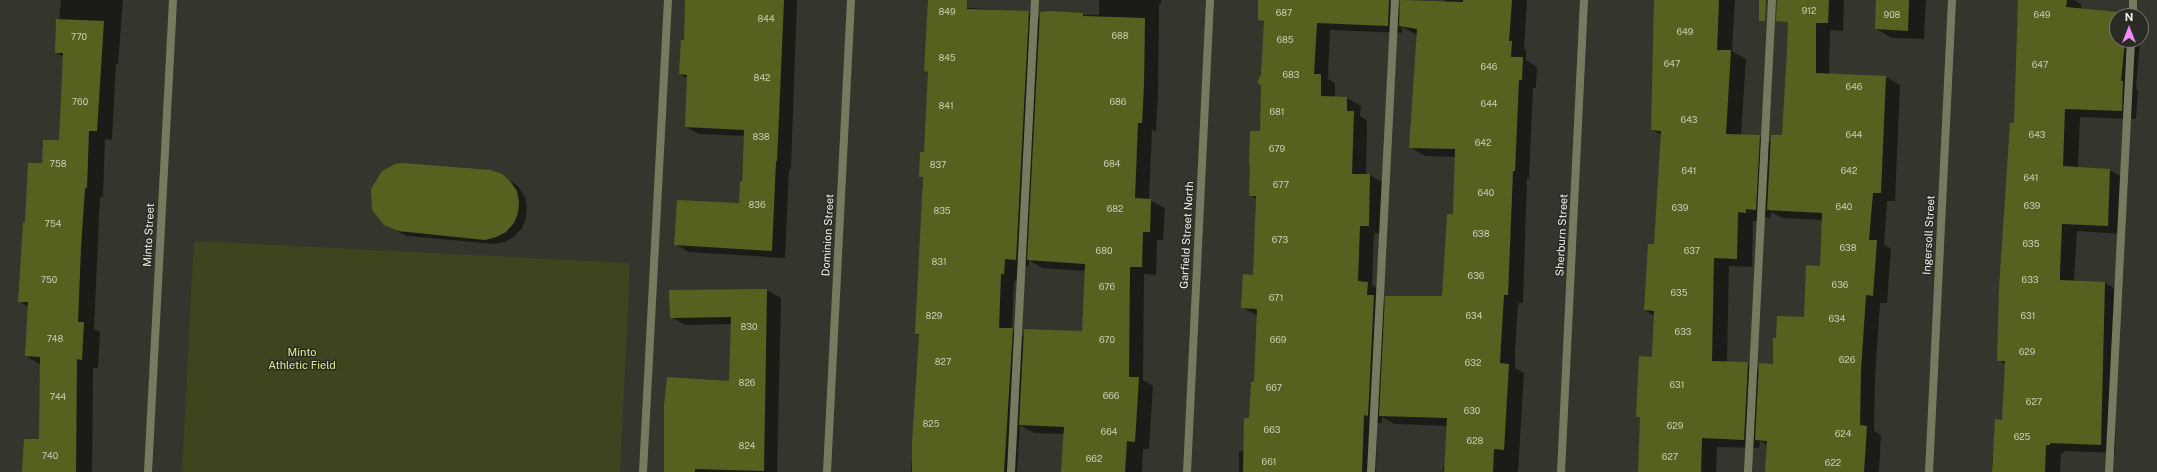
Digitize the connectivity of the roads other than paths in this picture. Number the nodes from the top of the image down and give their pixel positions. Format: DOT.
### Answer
graph roads {
  1 [pos="173,0"];
  2 [pos="668,0"];
  3 [pos="851,0"];
  4 [pos="1034,0"];
  5 [pos="1210,0"];
  6 [pos="1395,0"];
  7 [pos="1584,0"];
  8 [pos="1772,0"];
  9 [pos="1952,0"];
  10 [pos="2131,48"];
  11 [pos="148,472"];
  12 [pos="643,472"];
  13 [pos="827,472"];
  14 [pos="1011,472"];
  15 [pos="1187,472"];
  16 [pos="1371,472"];
  17 [pos="1561,472"];
  18 [pos="1748,472"];
  19 [pos="1929,472"];
  20 [pos="2109,472"];
  1 -- 11 [label="street, Minto Street"];
  2 -- 12 [label="street"];
  3 -- 13 [label="street, Dominion Street"];
  4 -- 14 [label="street"];
  5 -- 15 [label="street, Garfield Street North"];
  6 -- 16 [label="street"];
  7 -- 17 [label="street, Sherburn Street"];
  8 -- 18 [label="street"];
  9 -- 19 [label="street, Ingersoll Street"];
  10 -- 20 [label="street"];
}
